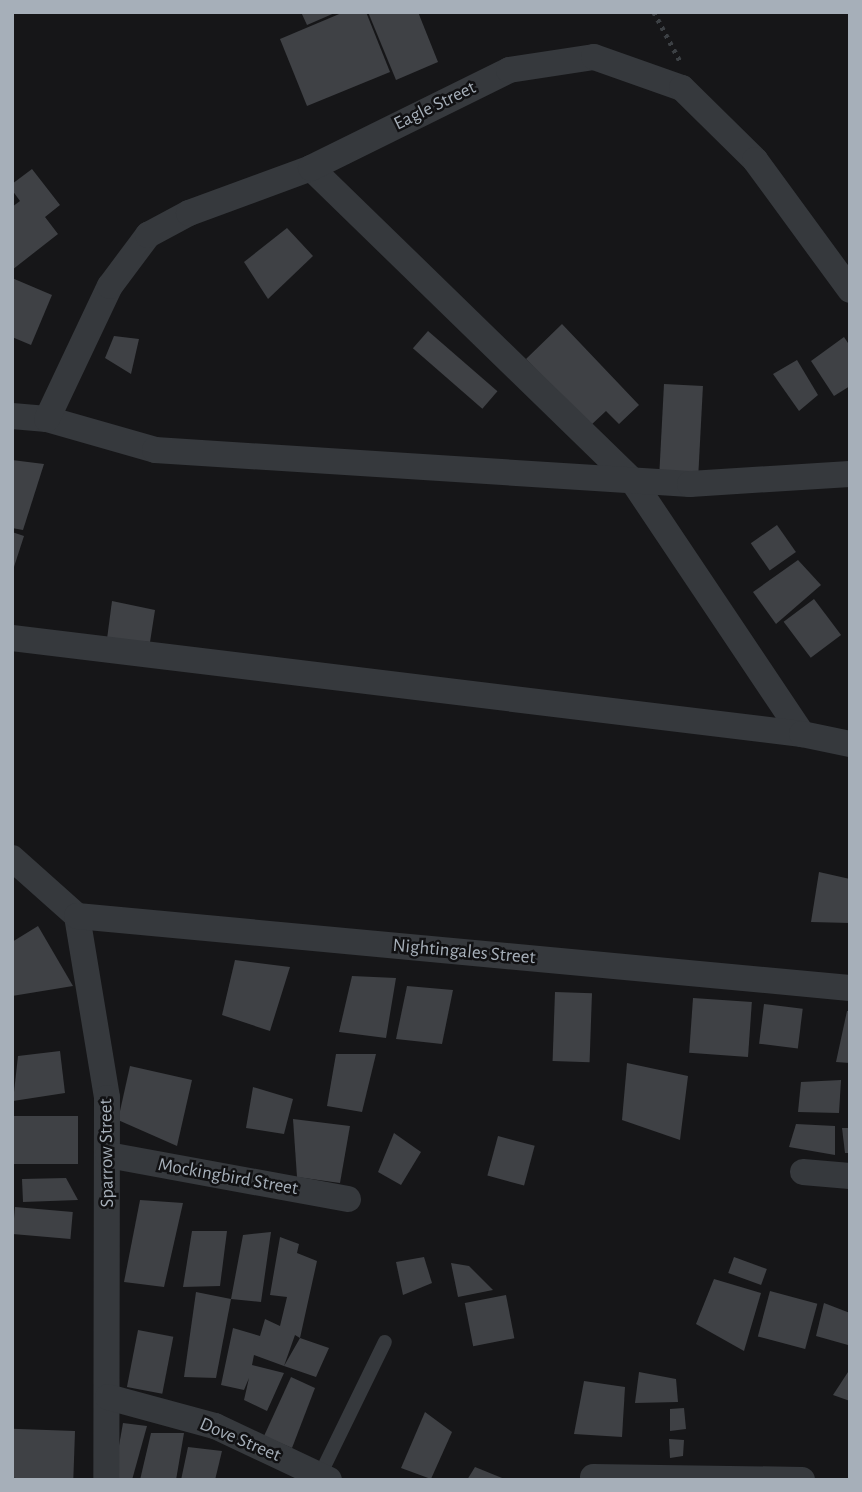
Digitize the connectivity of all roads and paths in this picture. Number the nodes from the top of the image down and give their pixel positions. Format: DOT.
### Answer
graph roads {
  1 [pos="654,12"];
  2 [pos="690,97"];
  3 [pos="311,168"];
  4 [pos="850,290"];
  5 [pos="12,415"];
  6 [pos="47,419"];
  7 [pos="850,474"];
  8 [pos="632,480"];
  9 [pos="12,638"];
  10 [pos="802,734"];
  11 [pos="850,744"];
  12 [pos="12,858"];
  13 [pos="78,916"];
  14 [pos="850,988"];
  15 [pos="108,1155"];
  16 [pos="803,1172"];
  17 [pos="850,1175"];
  18 [pos="348,1199"];
  19 [pos="385,1342"];
  20 [pos="108,1397"];
  21 [pos="324,1477"];
  22 [pos="593,1477"];
  23 [pos="106,1480"];
  24 [pos="802,1480"];
  1 -- 2 [label="path"];
  2 -- 3 [label="street, Eagle Street"];
  2 -- 4 [label="street, Eagle Street"];
  3 -- 6 [label="street, Eagle Street"];
  3 -- 8 [label="street"];
  5 -- 6 [label="street"];
  6 -- 8 [label="street"];
  7 -- 8 [label="street"];
  8 -- 10 [label="street"];
  9 -- 10 [label="street"];
  10 -- 11 [label="street"];
  12 -- 13 [label="street"];
  13 -- 14 [label="street, Nightingales Street"];
  13 -- 15 [label="street, Sparrow Street"];
  15 -- 18 [label="street, Mockingbird Street"];
  15 -- 20 [label="street, Sparrow Street"];
  16 -- 17 [label="street"];
  19 -- 21 [label="lane"];
  20 -- 21 [label="street, Dove Street"];
  20 -- 23 [label="street, Sparrow Street"];
  22 -- 24 [label="street"];
}
